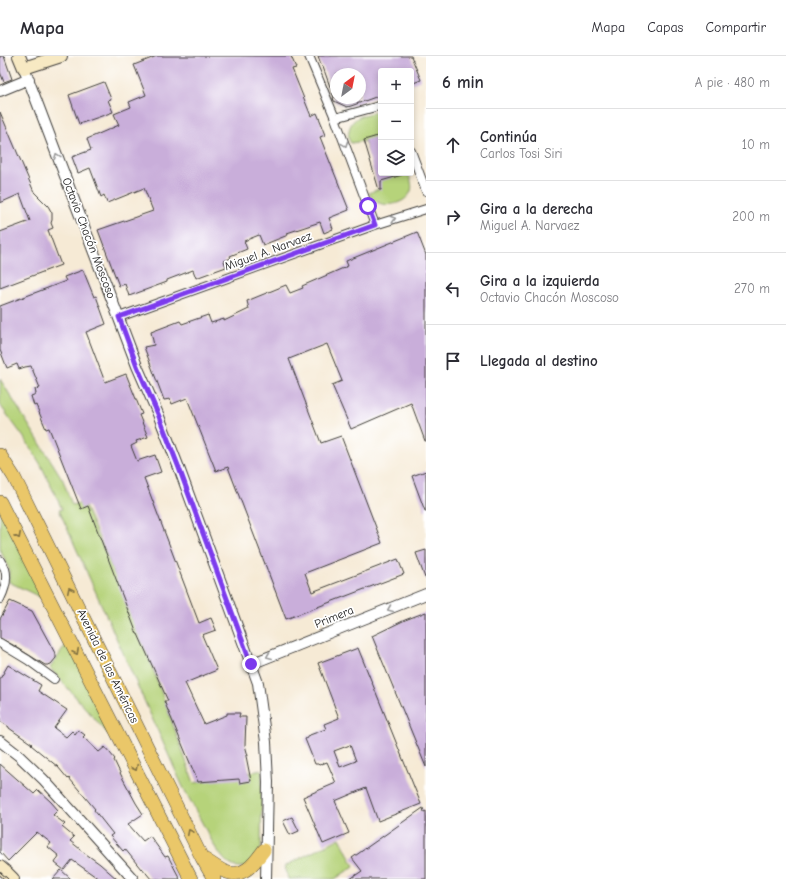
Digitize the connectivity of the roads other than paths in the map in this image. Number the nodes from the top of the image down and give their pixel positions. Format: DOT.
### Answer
graph roads {
  1 [pos="19,56"];
  2 [pos="61,56"];
  3 [pos="309,56"];
  4 [pos="26,74"];
  5 [pos="0,91"];
  6 [pos="378,106"];
  7 [pos="335,118"];
  8 [pos="414,158"];
  9 [pos="426,191"];
  10 [pos="426,209"];
  11 [pos="375,225"];
  12 [pos="119,317"];
  13 [pos="0,455"];
  14 [pos="0,502"];
  15 [pos="0,560"];
  16 [pos="3,580"];
  17 [pos="426,594"];
  18 [pos="0,599"];
  19 [pos="0,643"];
  20 [pos="251,664"];
  21 [pos="54,679"];
  22 [pos="0,741"];
  23 [pos="267,834"];
  24 [pos="264,850"];
  25 [pos="202,858"];
  26 [pos="0,867"];
  27 [pos="13,879"];
  28 [pos="133,879"];
  29 [pos="191,879"];
  30 [pos="214,879"];
  31 [pos="260,879"];
  32 [pos="266,879"];
  1 -- 4 [label="main road, Octavio Chacón Moscoso"];
  2 -- 4 [label="main road"];
  3 -- 7 [label="street"];
  4 -- 5 [label="street"];
  12 -- 4 [label="street, Octavio Chacón Moscoso, one-way"];
  6 -- 7 [label="street"];
  7 -- 11 [label="street, one-way"];
  8 -- 9 [label="street"];
  11 -- 10 [label="street, Miguel A. Narvaez, one-way"];
  11 -- 12 [label="street, Miguel A. Narvaez"];
  12 -- 20 [label="street, Octavio Chacón Moscoso"];
  25 -- 13 [label="main road, Avenida de las Américas, one-way"];
  14 -- 29 [label="main road, Avenida de las Américas, one-way"];
  15 -- 16 [label="street"];
  16 -- 18 [label="street"];
  17 -- 20 [label="street, Primera, one-way"];
  19 -- 21 [label="street"];
  20 -- 23 [label="street, Octavio Chacón Moscoso"];
  22 -- 28 [label="street"];
  23 -- 24 [label="street, Octavio Chacón Moscoso"];
  23 -- 32 [label="street, Octavio Chacón Moscoso"];
  24 -- 25 [label="main road"];
  24 -- 31 [label="street, Octavio Chacón Moscoso"];
  25 -- 30 [label="main road, Avenida de las Américas"];
  26 -- 27 [label="main road"];
}
